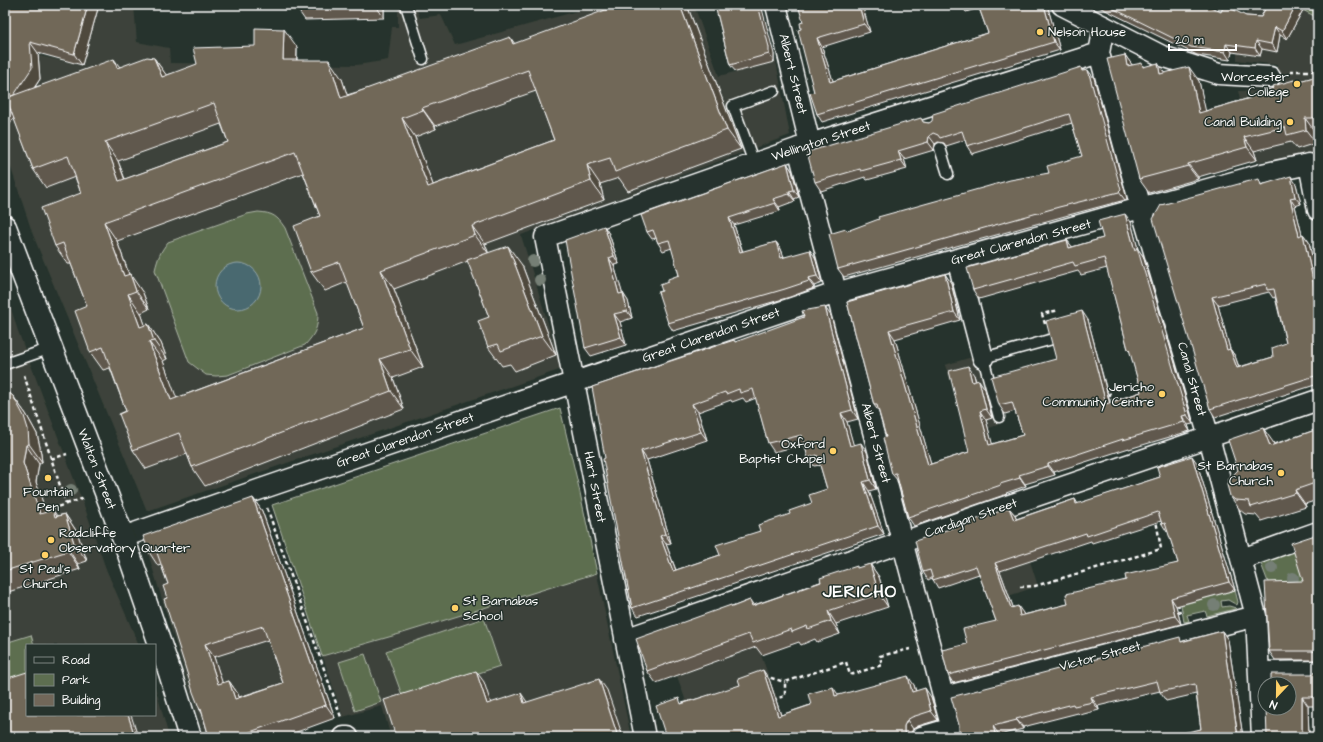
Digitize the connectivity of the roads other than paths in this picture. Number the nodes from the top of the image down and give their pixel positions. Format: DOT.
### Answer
graph roads {
  1 [pos="406,5"];
  2 [pos="776,5"];
  3 [pos="1062,5"];
  4 [pos="1104,26"];
  5 [pos="1099,53"];
  6 [pos="423,59"];
  7 [pos="1270,77"];
  8 [pos="774,91"];
  9 [pos="804,146"];
  10 [pos="940,148"];
  11 [pos="754,164"];
  12 [pos="948,174"];
  13 [pos="1141,208"];
  14 [pos="1318,210"];
  15 [pos="5,227"];
  16 [pos="545,237"];
  17 [pos="957,259"];
  18 [pos="836,293"];
  19 [pos="1049,340"];
  20 [pos="51,348"];
  21 [pos="983,358"];
  22 [pos="5,364"];
  23 [pos="574,382"];
  24 [pos="1318,400"];
  25 [pos="999,418"];
  26 [pos="1209,437"];
  27 [pos="1318,532"];
  28 [pos="123,537"];
  29 [pos="902,542"];
  30 [pos="1242,559"];
  31 [pos="1256,616"];
  32 [pos="625,639"];
  33 [pos="1259,672"];
  34 [pos="1318,672"];
  35 [pos="944,697"];
  36 [pos="953,732"];
  37 [pos="190,737"];
  38 [pos="645,737"];
  39 [pos="921,737"];
  40 [pos="1262,737"];
  1 -- 6 [label="lane"];
  2 -- 9 [label="street, Albert Street"];
  3 -- 4 [label="street"];
  4 -- 5 [label="street, Canal Street"];
  4 -- 7 [label="street"];
  5 -- 9 [label="street, Wellington Street"];
  5 -- 13 [label="street, Canal Street"];
  8 -- 11 [label="lane"];
  9 -- 11 [label="street, Wellington Street"];
  9 -- 18 [label="street, Albert Street"];
  10 -- 12 [label="lane"];
  11 -- 16 [label="street, Wellington Street"];
  13 -- 14 [label="street, Great Clarendon Street"];
  13 -- 17 [label="street, Great Clarendon Street"];
  13 -- 26 [label="street, Canal Street"];
  15 -- 20 [label="street, Walton Street"];
  16 -- 23 [label="street, Hart Street"];
  17 -- 18 [label="street, Great Clarendon Street"];
  17 -- 21 [label="street"];
  18 -- 23 [label="street, Great Clarendon Street"];
  18 -- 29 [label="street, Albert Street"];
  19 -- 21 [label="lane"];
  20 -- 22 [label="lane"];
  20 -- 28 [label="street, Walton Street"];
  21 -- 25 [label="lane"];
  23 -- 28 [label="street, Great Clarendon Street"];
  23 -- 32 [label="street, Hart Street"];
  24 -- 26 [label="street, Cardigan Street"];
  26 -- 29 [label="street, Cardigan Street"];
  26 -- 30 [label="street, Canal Street"];
  27 -- 30 [label="street"];
  28 -- 37 [label="street, Walton Street"];
  29 -- 32 [label="street, Cardigan Street"];
  29 -- 35 [label="street, Albert Street"];
  30 -- 31 [label="street, Canal Street"];
  31 -- 33 [label="street, Canal Street"];
  31 -- 35 [label="street, Victor Street"];
  32 -- 38 [label="street, Hart Street"];
  33 -- 34 [label="street"];
  33 -- 40 [label="street, Canal Street"];
  35 -- 36 [label="street, Albert Street"];
  36 -- 39 [label="street"];
}
